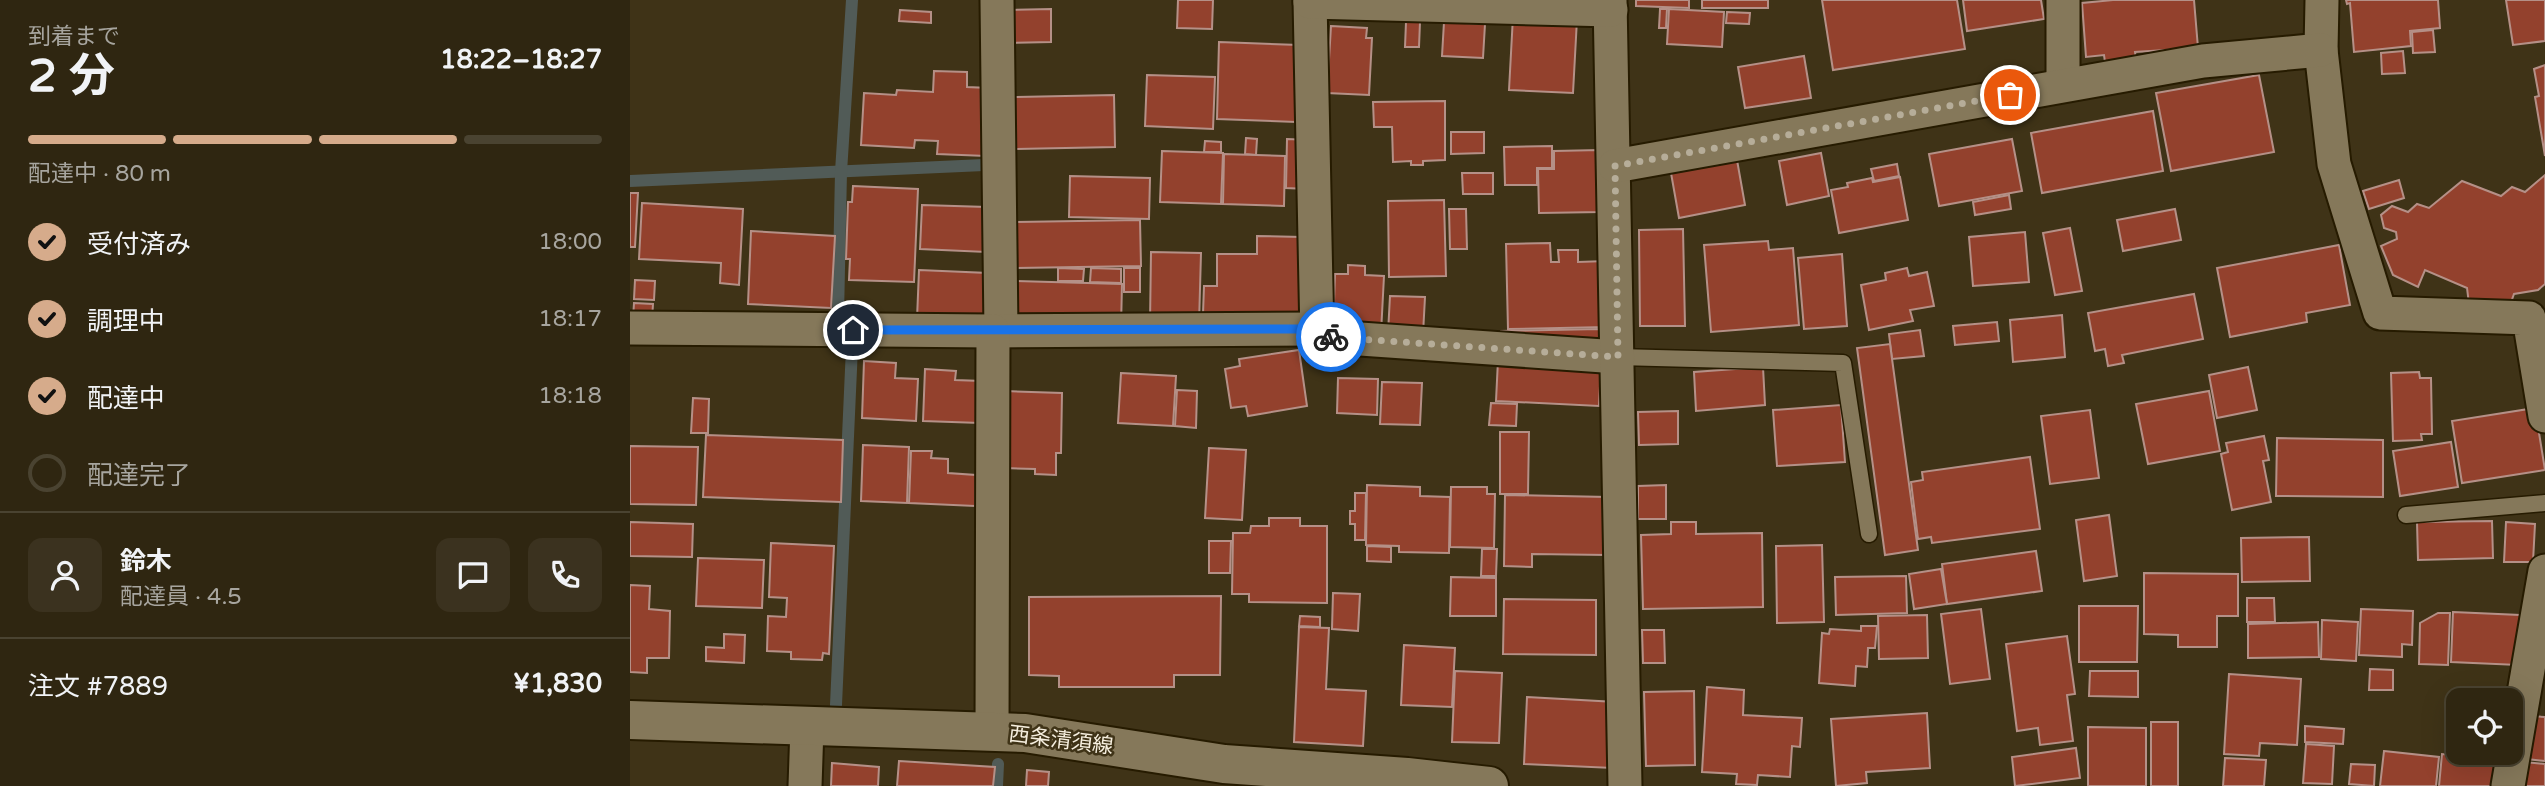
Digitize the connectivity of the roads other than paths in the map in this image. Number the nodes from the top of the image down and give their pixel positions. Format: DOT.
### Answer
graph roads {
  1 [pos="997,0"];
  2 [pos="2063,0"];
  3 [pos="2322,0"];
  4 [pos="1310,1"];
  5 [pos="1611,5"];
  6 [pos="2321,50"];
  7 [pos="2063,85"];
  8 [pos="1615,166"];
  9 [pos="2537,316"];
  10 [pos="630,328"];
  11 [pos="1316,329"];
  12 [pos="997,331"];
  13 [pos="1618,357"];
  14 [pos="2545,416"];
  15 [pos="2545,503"];
  16 [pos="2406,515"];
  17 [pos="1870,534"];
  18 [pos="2545,571"];
  19 [pos="630,720"];
  20 [pos="807,727"];
  21 [pos="992,732"];
  22 [pos="805,786"];
  23 [pos="1489,786"];
  24 [pos="1625,786"];
  25 [pos="2508,786"];
  1 -- 12 [label="street"];
  2 -- 7 [label="street"];
  3 -- 6 [label="street"];
  4 -- 5 [label="street"];
  4 -- 11 [label="street"];
  5 -- 8 [label="street"];
  6 -- 7 [label="street"];
  6 -- 9 [label="street"];
  7 -- 8 [label="street"];
  8 -- 13 [label="street"];
  9 -- 14 [label="street"];
  10 -- 12 [label="street"];
  11 -- 12 [label="street"];
  11 -- 13 [label="street"];
  12 -- 21 [label="street"];
  13 -- 17 [label="lane"];
  13 -- 24 [label="street"];
  15 -- 16 [label="lane"];
  18 -- 25 [label="street"];
  19 -- 20 [label="main road, 西条清須線"];
  20 -- 21 [label="main road, 西条清須線"];
  20 -- 22 [label="street"];
  21 -- 23 [label="main road, 西条清須線"];
}
